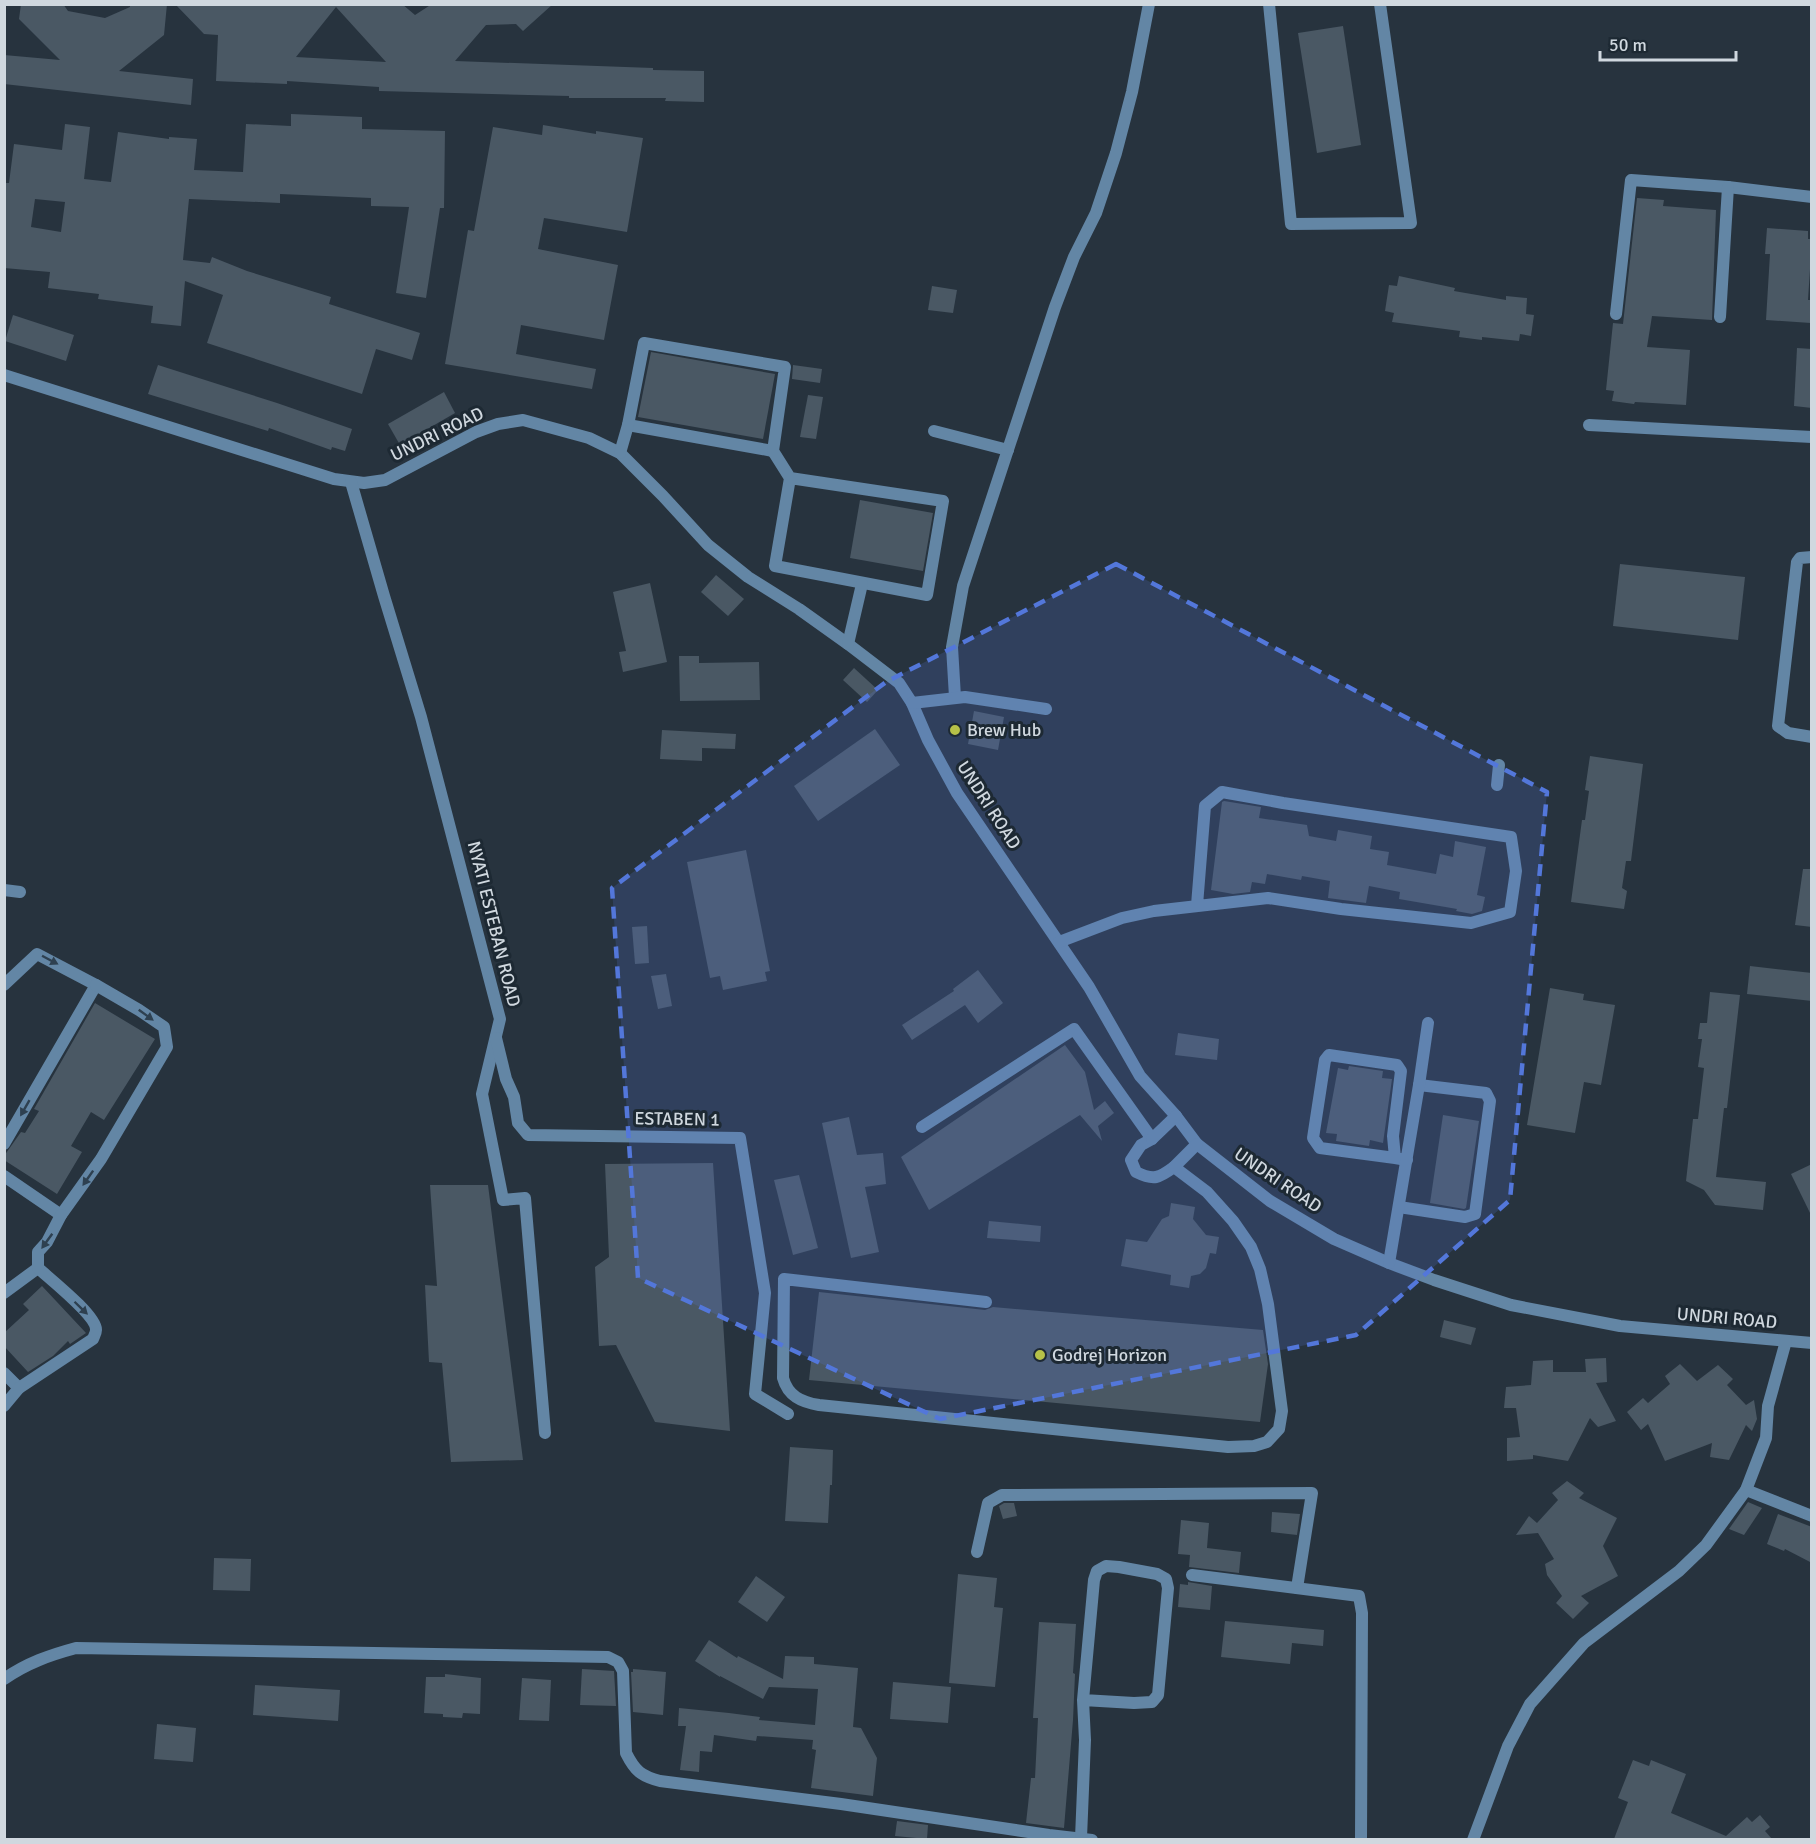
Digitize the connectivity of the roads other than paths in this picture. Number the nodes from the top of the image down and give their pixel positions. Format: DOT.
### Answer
graph roads {
  1 [pos="1149,4"];
  2 [pos="1269,4"];
  3 [pos="1380,4"];
  4 [pos="1728,187"];
  5 [pos="1812,197"];
  6 [pos="1616,314"];
  7 [pos="1720,317"];
  8 [pos="4,375"];
  9 [pos="628,425"];
  10 [pos="1589,425"];
  11 [pos="934,431"];
  12 [pos="1812,437"];
  13 [pos="1008,450"];
  14 [pos="773,451"];
  15 [pos="620,453"];
  16 [pos="790,478"];
  17 [pos="351,482"];
  18 [pos="1812,556"];
  19 [pos="862,584"];
  20 [pos="848,644"];
  21 [pos="955,697"];
  22 [pos="912,703"];
  23 [pos="1046,709"];
  24 [pos="1812,737"];
  25 [pos="1499,765"];
  26 [pos="1497,785"];
  27 [pos="4,890"];
  28 [pos="20,892"];
  29 [pos="1197,905"];
  30 [pos="1059,942"];
  31 [pos="4,985"];
  32 [pos="96,985"];
  33 [pos="1428,1023"];
  34 [pos="495,1037"];
  35 [pos="1419,1085"];
  36 [pos="1176,1116"];
  37 [pos="922,1127"];
  38 [pos="1152,1139"];
  39 [pos="4,1144"];
  40 [pos="1197,1144"];
  41 [pos="1401,1159"];
  42 [pos="1174,1167"];
  43 [pos="4,1176"];
  44 [pos="1399,1207"];
  45 [pos="61,1215"];
  46 [pos="1389,1263"];
  47 [pos="38,1268"];
  48 [pos="4,1293"];
  49 [pos="986,1302"];
  50 [pos="1786,1341"];
  51 [pos="1812,1343"];
  52 [pos="4,1373"];
  53 [pos="20,1388"];
  54 [pos="4,1406"];
  55 [pos="788,1414"];
  56 [pos="545,1433"];
  57 [pos="1746,1490"];
  58 [pos="1812,1516"];
  59 [pos="977,1552"];
  60 [pos="1192,1575"];
  61 [pos="1298,1588"];
  62 [pos="4,1678"];
  63 [pos="1083,1700"];
  64 [pos="1049,1837"];
  65 [pos="1087,1839"];
  66 [pos="1361,1839"];
  67 [pos="1473,1839"];
  1 -- 13 [label="street"];
  2 -- 3 [label="street"];
  4 -- 5 [label="street"];
  4 -- 6 [label="street"];
  4 -- 7 [label="street"];
  8 -- 17 [label="street, UNDRI ROAD"];
  9 -- 14 [label="street"];
  9 -- 14 [label="street"];
  9 -- 15 [label="street"];
  10 -- 12 [label="street"];
  11 -- 13 [label="street"];
  13 -- 21 [label="street"];
  14 -- 16 [label="street"];
  15 -- 17 [label="street, UNDRI ROAD"];
  15 -- 20 [label="street, UNDRI ROAD"];
  16 -- 19 [label="street"];
  16 -- 19 [label="street"];
  17 -- 34 [label="street, NYATI ESTEBAN ROAD"];
  18 -- 24 [label="street"];
  19 -- 20 [label="street"];
  20 -- 22 [label="street, UNDRI ROAD"];
  21 -- 22 [label="street"];
  21 -- 23 [label="street"];
  22 -- 30 [label="street, UNDRI ROAD"];
  25 -- 26 [label="street"];
  27 -- 28 [label="street"];
  29 -- 29 [label="street"];
  29 -- 30 [label="street"];
  30 -- 36 [label="street, UNDRI ROAD"];
  31 -- 32 [label="street, one-way"];
  32 -- 39 [label="street, one-way"];
  32 -- 45 [label="street, one-way"];
  33 -- 35 [label="street"];
  34 -- 55 [label="street, ESTABEN 1"];
  34 -- 56 [label="street, NYATI ESTEBAN ROAD"];
  35 -- 41 [label="street"];
  35 -- 44 [label="street"];
  36 -- 38 [label="street"];
  36 -- 40 [label="street, UNDRI ROAD"];
  37 -- 38 [label="street"];
  38 -- 42 [label="street"];
  40 -- 42 [label="street"];
  40 -- 46 [label="street, UNDRI ROAD"];
  41 -- 41 [label="street"];
  41 -- 44 [label="street"];
  42 -- 49 [label="street"];
  43 -- 45 [label="street"];
  44 -- 46 [label="street"];
  45 -- 47 [label="street, one-way"];
  46 -- 50 [label="street, UNDRI ROAD"];
  47 -- 48 [label="street"];
  47 -- 53 [label="street, one-way"];
  50 -- 51 [label="street, UNDRI ROAD"];
  50 -- 57 [label="street"];
  52 -- 53 [label="street"];
  53 -- 54 [label="street"];
  57 -- 58 [label="street"];
  57 -- 67 [label="street"];
  59 -- 61 [label="street"];
  60 -- 61 [label="street"];
  61 -- 66 [label="street"];
  62 -- 64 [label="street"];
  63 -- 63 [label="street"];
  63 -- 65 [label="street"];
  64 -- 65 [label="street"];
}
